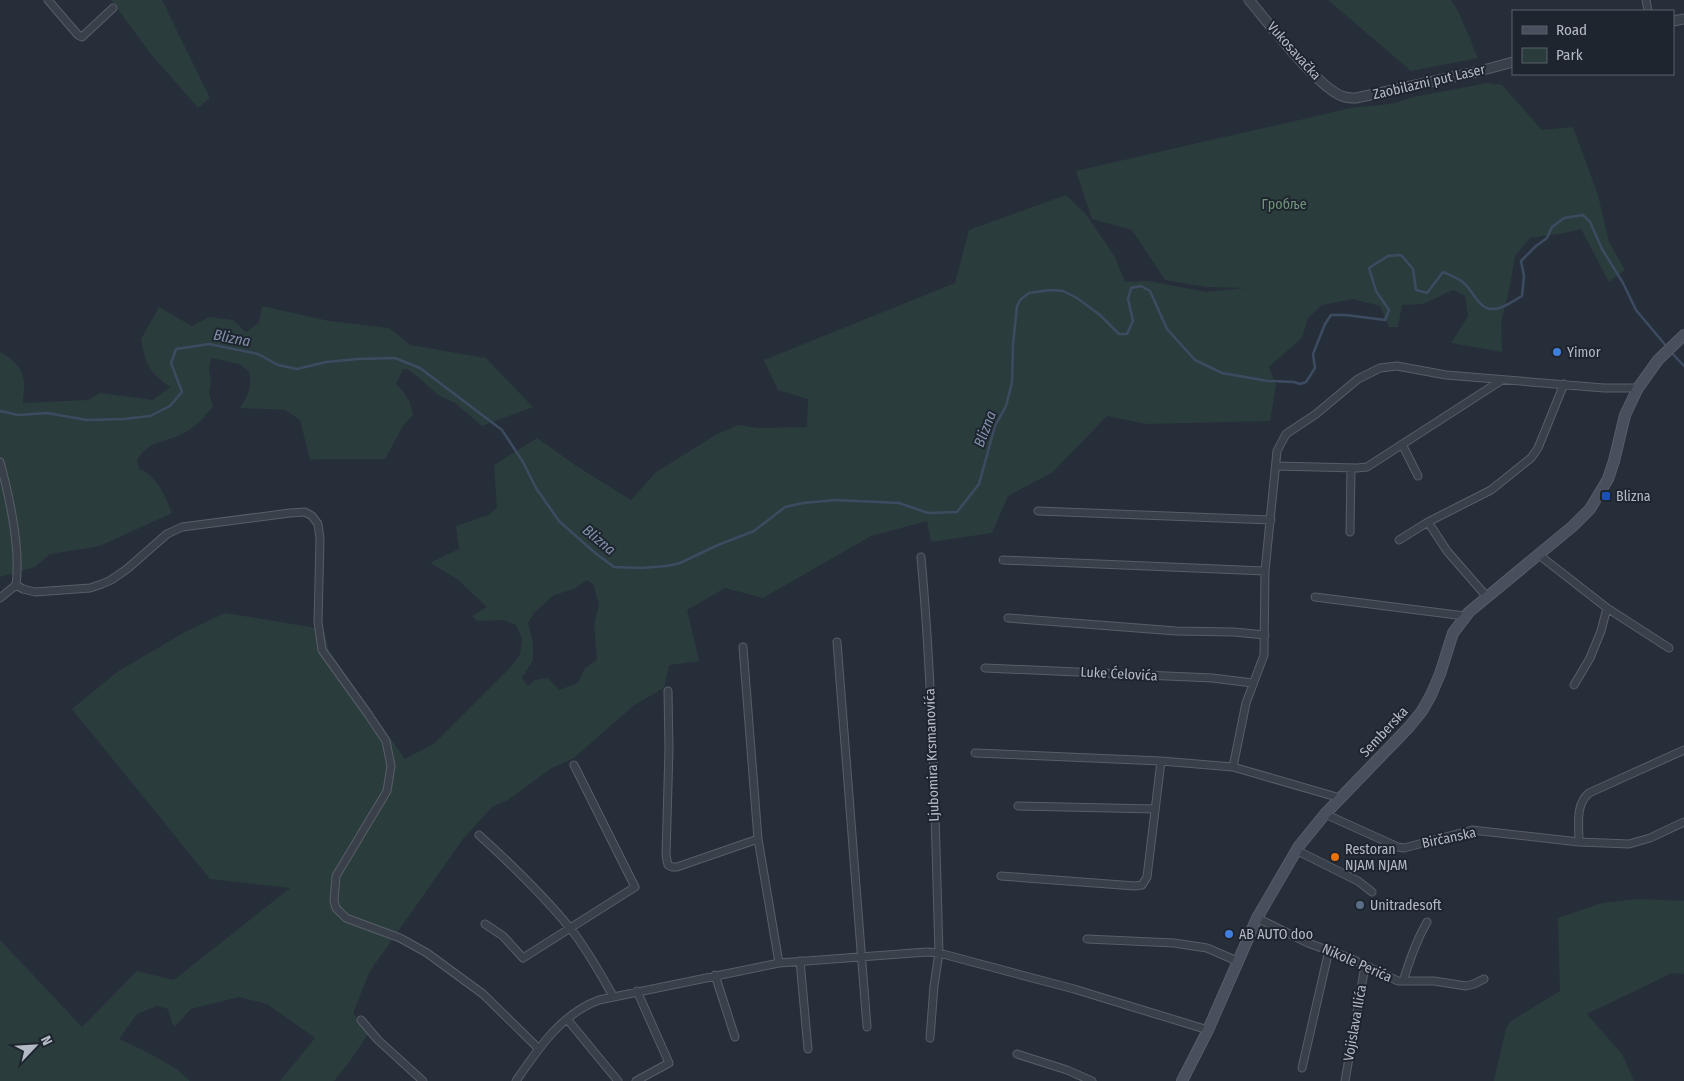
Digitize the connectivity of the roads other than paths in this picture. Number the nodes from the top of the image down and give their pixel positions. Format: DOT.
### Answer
graph roads {
  1 [pos="48,0"];
  2 [pos="1249,0"];
  3 [pos="113,8"];
  4 [pos="1512,62"];
  5 [pos="1344,97"];
  6 [pos="1684,335"];
  7 [pos="1504,379"];
  8 [pos="1564,384"];
  9 [pos="1638,388"];
  10 [pos="1402,444"];
  11 [pos="0,462"];
  12 [pos="1276,466"];
  13 [pos="1351,468"];
  14 [pos="1418,476"];
  15 [pos="1038,511"];
  16 [pos="1271,520"];
  17 [pos="1428,522"];
  18 [pos="1350,532"];
  19 [pos="1399,540"];
  20 [pos="1539,554"];
  21 [pos="921,557"];
  22 [pos="1003,560"];
  23 [pos="1265,571"];
  24 [pos="16,585"];
  25 [pos="1315,597"];
  26 [pos="1487,597"];
  27 [pos="0,598"];
  28 [pos="1607,608"];
  29 [pos="1465,616"];
  30 [pos="1008,618"];
  31 [pos="1265,634"];
  32 [pos="836,642"];
  33 [pos="743,647"];
  34 [pos="1669,648"];
  35 [pos="985,668"];
  36 [pos="1253,683"];
  37 [pos="1574,685"];
  38 [pos="668,691"];
  39 [pos="1684,750"];
  40 [pos="975,753"];
  41 [pos="1161,761"];
  42 [pos="574,765"];
  43 [pos="1234,768"];
  44 [pos="1340,798"];
  45 [pos="1018,806"];
  46 [pos="1155,809"];
  47 [pos="1325,814"];
  48 [pos="1684,822"];
  49 [pos="479,835"];
  50 [pos="758,839"];
  51 [pos="1579,842"];
  52 [pos="1296,850"];
  53 [pos="1001,876"];
  54 [pos="1372,892"];
  55 [pos="1257,918"];
  56 [pos="1427,922"];
  57 [pos="485,924"];
  58 [pos="570,928"];
  59 [pos="1087,939"];
  60 [pos="1328,950"];
  61 [pos="939,953"];
  62 [pos="862,958"];
  63 [pos="800,961"];
  64 [pos="1237,961"];
  65 [pos="779,963"];
  66 [pos="1365,966"];
  67 [pos="715,976"];
  68 [pos="1484,979"];
  69 [pos="1404,981"];
  70 [pos="637,991"];
  71 [pos="613,996"];
  72 [pos="567,1019"];
  73 [pos="362,1020"];
  74 [pos="867,1028"];
  75 [pos="1208,1030"];
  76 [pos="735,1037"];
  77 [pos="930,1038"];
  78 [pos="538,1048"];
  79 [pos="808,1049"];
  80 [pos="1017,1054"];
  81 [pos="1302,1068"];
  82 [pos="423,1081"];
  83 [pos="516,1081"];
  84 [pos="618,1081"];
  85 [pos="636,1081"];
  86 [pos="1092,1081"];
  87 [pos="1182,1081"];
  88 [pos="1344,1081"];
  1 -- 3 [label="street"];
  2 -- 5 [label="street, Vukosavačka"];
  4 -- 5 [label="street, Zaobilazni put Laser"];
  6 -- 9 [label="main road, Semberska"];
  7 -- 8 [label="street"];
  7 -- 10 [label="street"];
  7 -- 12 [label="street"];
  8 -- 9 [label="street"];
  8 -- 17 [label="street"];
  9 -- 20 [label="main road, Semberska"];
  10 -- 13 [label="street"];
  10 -- 14 [label="street"];
  11 -- 24 [label="street"];
  12 -- 13 [label="street"];
  12 -- 16 [label="street"];
  13 -- 18 [label="street"];
  15 -- 16 [label="street"];
  16 -- 23 [label="street"];
  17 -- 19 [label="street"];
  17 -- 26 [label="street"];
  20 -- 26 [label="main road, Semberska"];
  20 -- 28 [label="street"];
  21 -- 61 [label="street, Ljubomira Krsmanovića"];
  22 -- 23 [label="street"];
  23 -- 31 [label="street"];
  24 -- 27 [label="street"];
  24 -- 78 [label="street"];
  25 -- 29 [label="street"];
  26 -- 29 [label="main road, Semberska"];
  28 -- 34 [label="street"];
  28 -- 37 [label="street"];
  29 -- 44 [label="main road, Semberska"];
  30 -- 31 [label="street"];
  31 -- 36 [label="street"];
  32 -- 62 [label="street"];
  33 -- 50 [label="street"];
  35 -- 36 [label="street, Luke Ćelovića"];
  36 -- 43 [label="street"];
  38 -- 50 [label="street"];
  39 -- 51 [label="street"];
  40 -- 41 [label="street"];
  41 -- 43 [label="street"];
  41 -- 46 [label="street"];
  42 -- 58 [label="street"];
  43 -- 44 [label="street"];
  44 -- 47 [label="main road, Semberska"];
  45 -- 46 [label="street"];
  46 -- 53 [label="street"];
  47 -- 51 [label="street, Birčanska"];
  47 -- 52 [label="main road, Semberska"];
  48 -- 51 [label="street, Birčanska"];
  49 -- 58 [label="street"];
  50 -- 65 [label="street"];
  52 -- 54 [label="street"];
  52 -- 55 [label="main road, Semberska"];
  55 -- 60 [label="street, Nikole Perića"];
  55 -- 64 [label="main road, Semberska"];
  56 -- 69 [label="street, Nikole Perića"];
  57 -- 58 [label="street"];
  58 -- 71 [label="street"];
  59 -- 64 [label="street"];
  60 -- 66 [label="street, Nikole Perića"];
  60 -- 81 [label="street"];
  61 -- 62 [label="street"];
  61 -- 75 [label="street"];
  61 -- 77 [label="street, Ljubomira Krsmanovića"];
  62 -- 63 [label="street"];
  62 -- 74 [label="street"];
  63 -- 65 [label="street"];
  63 -- 79 [label="street"];
  64 -- 75 [label="main road, Semberska"];
  65 -- 67 [label="street"];
  66 -- 69 [label="street, Nikole Perića"];
  66 -- 88 [label="street, Vojislava Ilića"];
  67 -- 70 [label="street"];
  67 -- 76 [label="street"];
  68 -- 69 [label="street, Nikole Perića"];
  70 -- 71 [label="street"];
  70 -- 85 [label="street"];
  71 -- 72 [label="street"];
  72 -- 78 [label="street"];
  72 -- 84 [label="street"];
  73 -- 82 [label="street"];
  75 -- 87 [label="main road, Semberska"];
  78 -- 83 [label="street"];
  80 -- 86 [label="street"];
}
